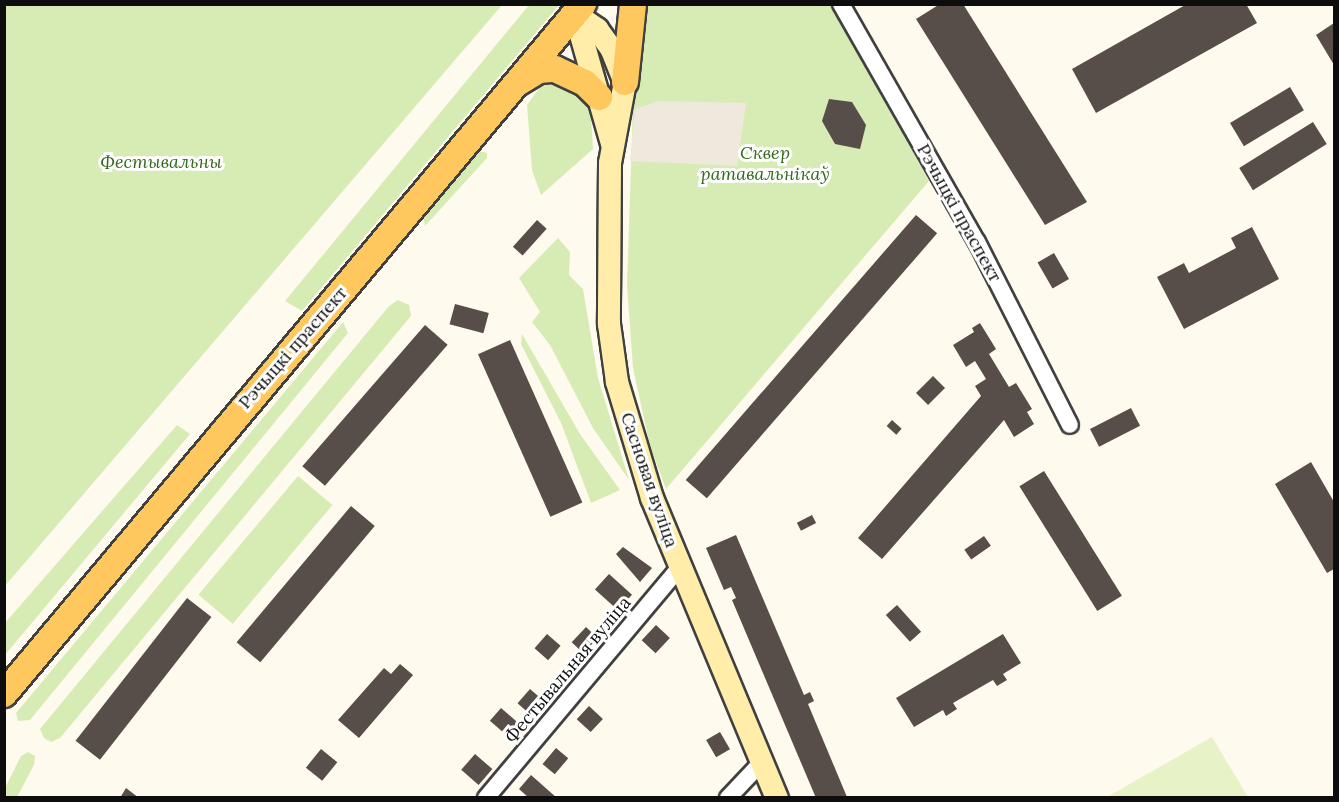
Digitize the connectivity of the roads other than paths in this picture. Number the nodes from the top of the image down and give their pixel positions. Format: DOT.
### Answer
graph roads {
  1 [pos="633,4"];
  2 [pos="841,4"];
  3 [pos="579,9"];
  4 [pos="625,82"];
  5 [pos="513,85"];
  6 [pos="599,97"];
  7 [pos="612,144"];
  8 [pos="1070,425"];
  9 [pos="680,567"];
  10 [pos="4,694"];
  11 [pos="761,763"];
  12 [pos="486,798"];
  13 [pos="728,798"];
  14 [pos="777,798"];
  1 -- 4 [label="main road"];
  2 -- 8 [label="street, Рэчыцкі праспект"];
  3 -- 4 [label="main road"];
  3 -- 5 [label="main road, Рэчыцкі праспект"];
  3 -- 6 [label="main road, Сасновая вуліца"];
  4 -- 7 [label="main road, Сасновая вуліца"];
  5 -- 6 [label="main road"];
  5 -- 10 [label="main road, Рэчыцкі праспект"];
  6 -- 7 [label="main road, Сасновая вуліца"];
  7 -- 9 [label="main road, Сасновая вуліца"];
  9 -- 11 [label="main road, Сасновая вуліца"];
  9 -- 12 [label="street, Фестывальная вуліца"];
  11 -- 13 [label="street"];
  11 -- 14 [label="main road, Сасновая вуліца"];
}
